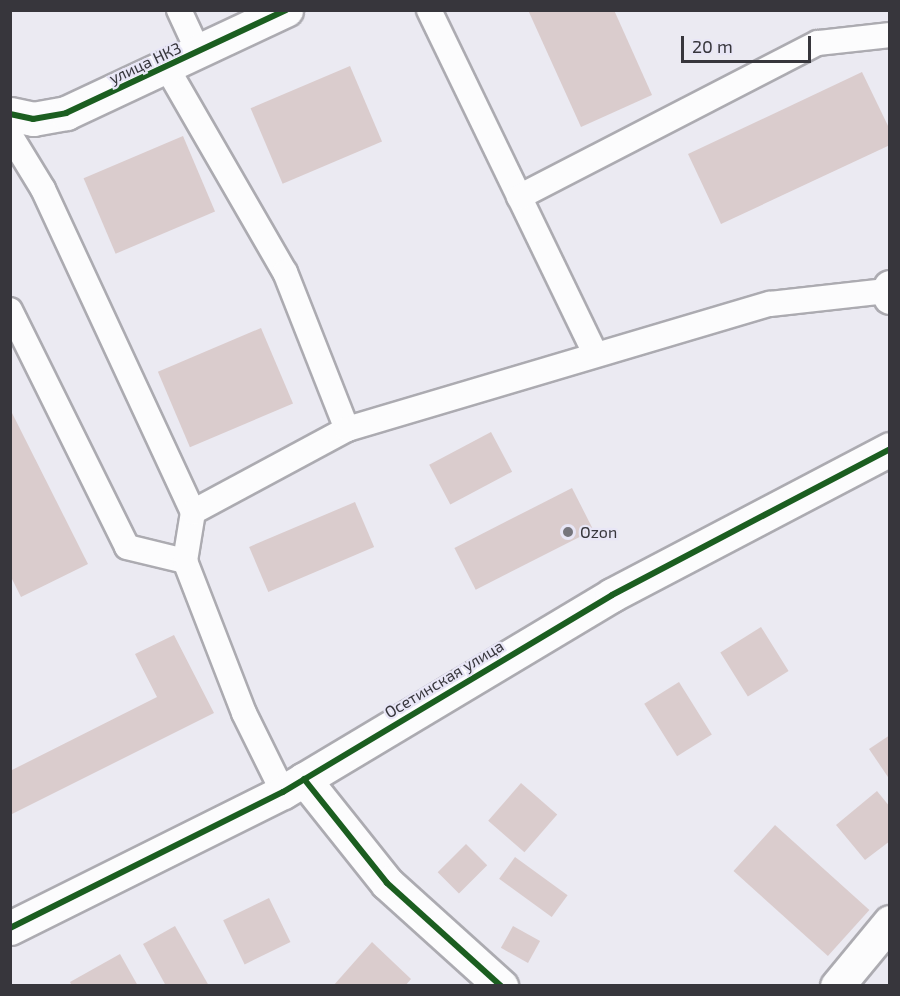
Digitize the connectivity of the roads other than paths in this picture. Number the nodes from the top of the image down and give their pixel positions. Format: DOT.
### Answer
graph roads {
  1 [pos="180,10"];
  2 [pos="286,10"];
  3 [pos="429,10"];
  4 [pos="890,35"];
  5 [pos="199,53"];
  6 [pos="167,68"];
  7 [pos="10,114"];
  8 [pos="10,135"];
  9 [pos="519,197"];
  10 [pos="888,292"];
  11 [pos="10,310"];
  12 [pos="596,353"];
  13 [pos="347,429"];
  14 [pos="890,449"];
  15 [pos="193,512"];
  16 [pos="185,561"];
  17 [pos="294,785"];
  18 [pos="890,922"];
  19 [pos="10,928"];
  20 [pos="501,986"];
  21 [pos="837,986"];
  1 -- 5 [label="lane"];
  2 -- 5 [label="street, улица НКЗ"];
  3 -- 9 [label="lane"];
  4 -- 9 [label="lane"];
  5 -- 6 [label="street, улица НКЗ"];
  6 -- 7 [label="street, улица НКЗ"];
  6 -- 13 [label="lane"];
  8 -- 15 [label="lane"];
  9 -- 12 [label="lane"];
  10 -- 12 [label="lane"];
  11 -- 16 [label="lane"];
  12 -- 13 [label="lane"];
  13 -- 15 [label="lane"];
  14 -- 17 [label="street, Осетинская улица"];
  15 -- 16 [label="lane"];
  16 -- 17 [label="lane"];
  17 -- 19 [label="street, Осетинская улица"];
  17 -- 20 [label="street"];
  18 -- 21 [label="street"];
}
